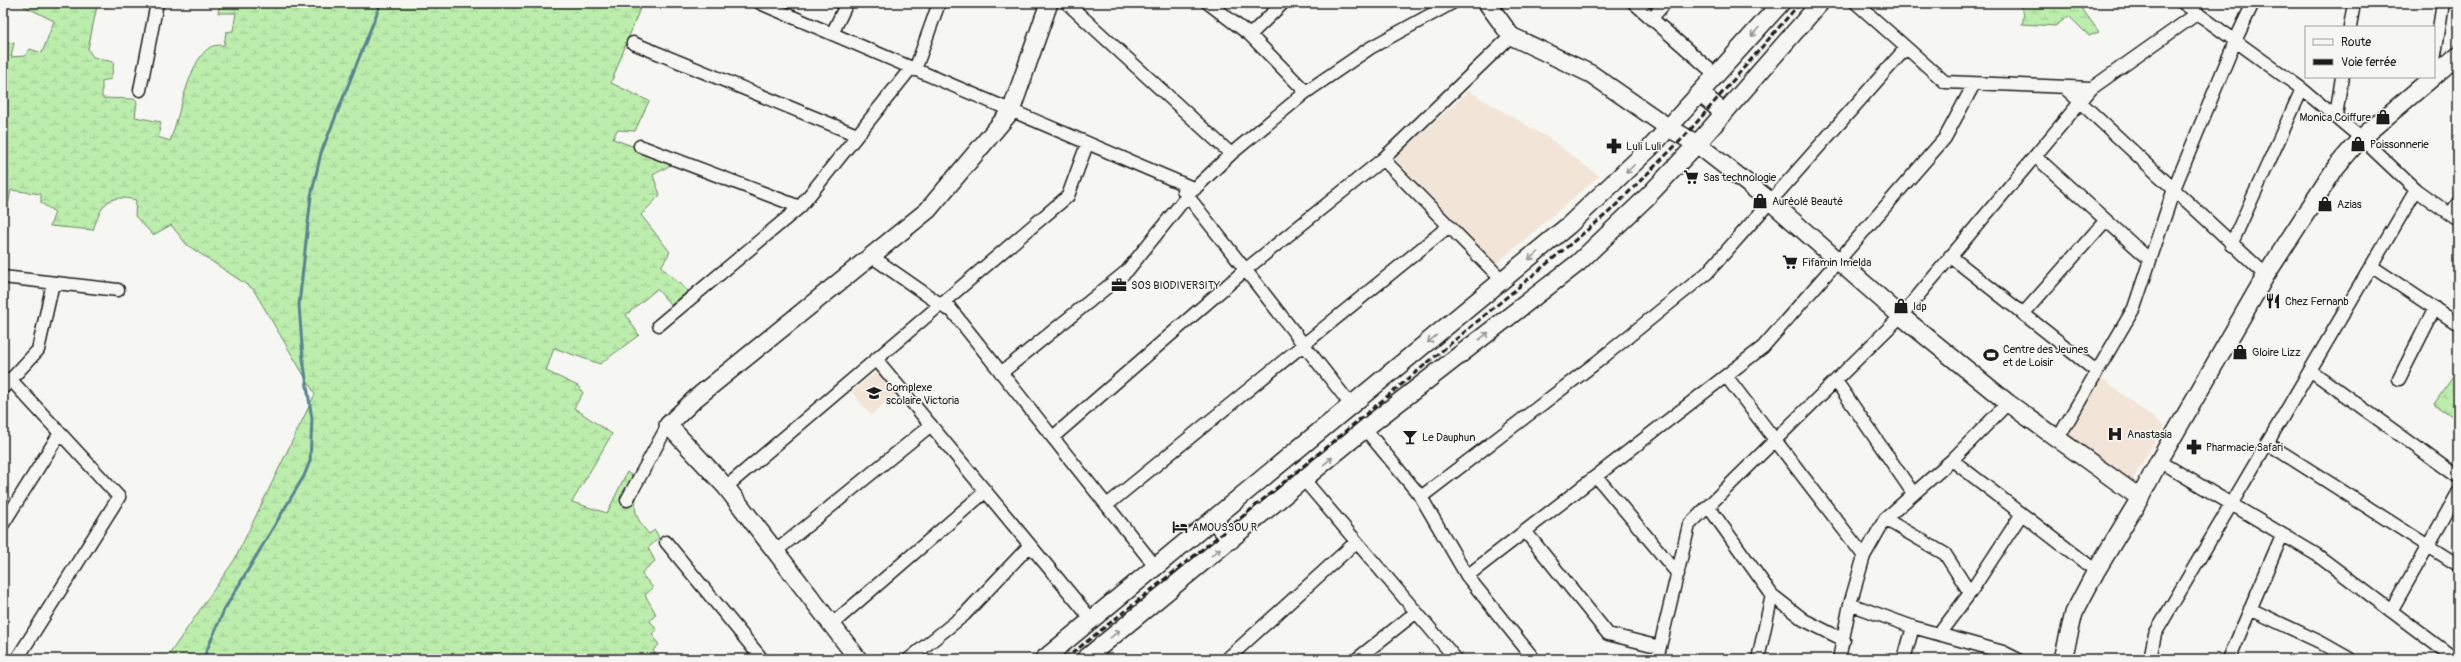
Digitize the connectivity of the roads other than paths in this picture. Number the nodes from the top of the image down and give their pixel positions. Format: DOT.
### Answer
graph roads {
  1 [pos="157,3"];
  2 [pos="760,3"];
  3 [pos="847,3"];
  4 [pos="939,3"];
  5 [pos="1049,3"];
  6 [pos="1067,3"];
  7 [pos="1208,3"];
  8 [pos="1283,3"];
  9 [pos="1452,3"];
  10 [pos="1487,3"];
  11 [pos="1634,3"];
  12 [pos="1665,3"];
  13 [pos="1781,3"];
  14 [pos="1820,3"];
  15 [pos="1856,3"];
  16 [pos="2183,3"];
  17 [pos="2253,3"];
  18 [pos="2354,3"];
  19 [pos="2443,3"];
  20 [pos="2198,13"];
  21 [pos="1651,18"];
  22 [pos="2350,26"];
  23 [pos="832,34"];
  24 [pos="1250,36"];
  25 [pos="1511,36"];
  26 [pos="2236,39"];
  27 [pos="633,43"];
  28 [pos="1906,48"];
  29 [pos="2435,55"];
  30 [pos="2458,55"];
  31 [pos="913,69"];
  32 [pos="2435,74"];
  33 [pos="1717,76"];
  34 [pos="2342,78"];
  35 [pos="2431,78"];
  36 [pos="1974,84"];
  37 [pos="2064,87"];
  38 [pos="2092,88"];
  39 [pos="2302,89"];
  40 [pos="140,90"];
  41 [pos="1306,92"];
  42 [pos="1700,93"];
  43 [pos="2080,102"];
  44 [pos="1011,111"];
  45 [pos="1724,113"];
  46 [pos="2336,116"];
  47 [pos="1669,128"];
  48 [pos="856,135"];
  49 [pos="2361,138"];
  50 [pos="1088,144"];
  51 [pos="1697,144"];
  52 [pos="640,146"];
  53 [pos="1231,154"];
  54 [pos="2035,156"];
  55 [pos="1383,159"];
  56 [pos="2174,189"];
  57 [pos="2416,190"];
  58 [pos="1191,193"];
  59 [pos="1770,201"];
  60 [pos="2458,203"];
  61 [pos="800,207"];
  62 [pos="2454,217"];
  63 [pos="2106,220"];
  64 [pos="1449,226"];
  65 [pos="2231,245"];
  66 [pos="871,256"];
  67 [pos="1950,256"];
  68 [pos="1838,260"];
  69 [pos="2150,260"];
  70 [pos="2371,266"];
  71 [pos="1245,270"];
  72 [pos="2266,275"];
  73 [pos="3,276"];
  74 [pos="1503,281"];
  75 [pos="53,283"];
  76 [pos="118,290"];
  77 [pos="943,304"];
  78 [pos="2435,308"];
  79 [pos="2023,314"];
  80 [pos="1900,316"];
  81 [pos="2458,324"];
  82 [pos="659,325"];
  83 [pos="1304,344"];
  84 [pos="876,359"];
  85 [pos="2310,370"];
  86 [pos="2096,371"];
  87 [pos="1001,373"];
  88 [pos="1726,376"];
  89 [pos="2398,379"];
  90 [pos="1836,381"];
  91 [pos="6,382"];
  92 [pos="2008,403"];
  93 [pos="1351,405"];
  94 [pos="668,424"];
  95 [pos="930,425"];
  96 [pos="1365,429"];
  97 [pos="60,433"];
  98 [pos="1053,437"];
  99 [pos="1775,440"];
  100 [pos="2057,440"];
  101 [pos="2267,442"];
  102 [pos="1952,460"];
  103 [pos="2159,461"];
  104 [pos="1596,476"];
  105 [pos="2458,477"];
  106 [pos="1305,481"];
  107 [pos="726,487"];
  108 [pos="986,491"];
  109 [pos="1913,493"];
  110 [pos="2458,493"];
  111 [pos="1421,497"];
  112 [pos="2140,498"];
  113 [pos="627,500"];
  114 [pos="1106,505"];
  115 [pos="2230,505"];
  116 [pos="1708,506"];
  117 [pos="2021,515"];
  118 [pos="1213,519"];
  119 [pos="1885,519"];
  120 [pos="3,524"];
  121 [pos="1525,531"];
  122 [pos="2282,535"];
  123 [pos="1232,540"];
  124 [pos="666,542"];
  125 [pos="1356,542"];
  126 [pos="1030,545"];
  127 [pos="2428,546"];
  128 [pos="776,551"];
  129 [pos="1864,556"];
  130 [pos="2458,565"];
  131 [pos="1155,566"];
  132 [pos="2096,571"];
  133 [pos="1678,574"];
  134 [pos="1467,576"];
  135 [pos="1970,593"];
  136 [pos="1772,595"];
  137 [pos="1850,604"];
  138 [pos="2250,609"];
  139 [pos="2391,611"];
  140 [pos="1415,613"];
  141 [pos="1092,620"];
  142 [pos="831,625"];
  143 [pos="1913,627"];
  144 [pos="1939,634"];
  145 [pos="1844,640"];
  146 [pos="1658,653"];
  147 [pos="2002,655"];
  148 [pos="17,659"];
  149 [pos="762,659"];
  150 [pos="858,659"];
  151 [pos="908,659"];
  152 [pos="1044,659"];
  153 [pos="1085,659"];
  154 [pos="1227,659"];
  155 [pos="1357,659"];
  156 [pos="1456,659"];
  157 [pos="1534,659"];
  158 [pos="1758,659"];
  159 [pos="1839,659"];
  160 [pos="1904,659"];
  161 [pos="2017,659"];
  162 [pos="2063,659"];
  163 [pos="2150,659"];
  164 [pos="2229,659"];
  165 [pos="2350,659"];
  166 [pos="2455,659"];
  1 -- 40 [label="street"];
  2 -- 23 [label="street"];
  3 -- 23 [label="street"];
  4 -- 31 [label="street"];
  5 -- 44 [label="street"];
  6 -- 53 [label="street"];
  7 -- 24 [label="street"];
  8 -- 24 [label="street"];
  9 -- 41 [label="street"];
  10 -- 25 [label="street"];
  11 -- 21 [label="street"];
  12 -- 21 [label="street"];
  13 -- 33 [label="street, one-way"];
  14 -- 45 [label="street"];
  15 -- 28 [label="street"];
  16 -- 20 [label="street"];
  17 -- 26 [label="street"];
  18 -- 22 [label="street"];
  19 -- 29 [label="street"];
  20 -- 26 [label="street"];
  20 -- 38 [label="street"];
  21 -- 33 [label="street"];
  23 -- 31 [label="street"];
  24 -- 41 [label="street"];
  25 -- 47 [label="street"];
  25 -- 55 [label="street"];
  26 -- 39 [label="street"];
  26 -- 56 [label="street"];
  27 -- 48 [label="street"];
  28 -- 36 [label="street"];
  28 -- 59 [label="street"];
  30 -- 32 [label="street"];
  31 -- 44 [label="street"];
  31 -- 48 [label="street"];
  33 -- 42 [label="street"];
  34 -- 46 [label="street"];
  35 -- 49 [label="street"];
  36 -- 37 [label="street"];
  36 -- 68 [label="street"];
  37 -- 38 [label="street"];
  37 -- 43 [label="street"];
  38 -- 43 [label="street"];
  39 -- 46 [label="street"];
  39 -- 65 [label="street"];
  41 -- 53 [label="street"];
  42 -- 45 [label="street"];
  42 -- 47 [label="street"];
  43 -- 54 [label="street"];
  43 -- 56 [label="street"];
  44 -- 50 [label="street"];
  44 -- 66 [label="street"];
  45 -- 51 [label="street"];
  46 -- 49 [label="street"];
  47 -- 51 [label="street"];
  47 -- 74 [label="street, one-way"];
  48 -- 61 [label="street"];
  49 -- 57 [label="street"];
  49 -- 72 [label="street"];
  50 -- 58 [label="street"];
  50 -- 77 [label="street"];
  51 -- 59 [label="street"];
  96 -- 51 [label="street, one-way"];
  52 -- 61 [label="street"];
  53 -- 58 [label="street"];
  54 -- 63 [label="street"];
  54 -- 67 [label="street"];
  55 -- 64 [label="street"];
  55 -- 71 [label="street"];
  56 -- 65 [label="street"];
  56 -- 69 [label="street"];
  57 -- 62 [label="street"];
  57 -- 70 [label="street"];
  58 -- 71 [label="street"];
  58 -- 87 [label="street"];
  59 -- 68 [label="street"];
  59 -- 111 [label="street"];
  60 -- 62 [label="street"];
  61 -- 82 [label="street"];
  63 -- 69 [label="street"];
  63 -- 79 [label="street"];
  64 -- 74 [label="street"];
  64 -- 83 [label="street"];
  65 -- 72 [label="street"];
  66 -- 77 [label="street"];
  66 -- 94 [label="street"];
  67 -- 79 [label="street"];
  67 -- 80 [label="street"];
  68 -- 80 [label="street"];
  68 -- 88 [label="street"];
  69 -- 86 [label="street"];
  70 -- 78 [label="street"];
  70 -- 85 [label="street"];
  71 -- 83 [label="street"];
  71 -- 98 [label="street"];
  72 -- 103 [label="street"];
  73 -- 75 [label="street"];
  74 -- 93 [label="street, one-way"];
  75 -- 76 [label="street"];
  75 -- 91 [label="street"];
  77 -- 84 [label="street"];
  77 -- 87 [label="street"];
  78 -- 81 [label="street"];
  78 -- 89 [label="street"];
  79 -- 86 [label="street"];
  80 -- 90 [label="street"];
  80 -- 92 [label="street"];
  83 -- 93 [label="street"];
  83 -- 114 [label="street"];
  84 -- 95 [label="street"];
  84 -- 107 [label="street"];
  85 -- 101 [label="street"];
  85 -- 105 [label="street"];
  86 -- 100 [label="street"];
  87 -- 98 [label="street"];
  88 -- 99 [label="street"];
  88 -- 104 [label="street"];
  90 -- 99 [label="street"];
  90 -- 109 [label="street"];
  91 -- 97 [label="street"];
  92 -- 100 [label="street"];
  92 -- 102 [label="street"];
  93 -- 118 [label="street"];
  94 -- 107 [label="street"];
  94 -- 113 [label="street"];
  95 -- 108 [label="street"];
  95 -- 128 [label="street"];
  106 -- 96 [label="street, one-way"];
  96 -- 111 [label="street"];
  97 -- 120 [label="street"];
  97 -- 148 [label="street"];
  98 -- 114 [label="street"];
  99 -- 116 [label="street"];
  99 -- 129 [label="street"];
  100 -- 112 [label="street"];
  101 -- 115 [label="street"];
  101 -- 127 [label="street"];
  102 -- 109 [label="street"];
  102 -- 117 [label="street"];
  103 -- 112 [label="street"];
  103 -- 115 [label="street"];
  104 -- 121 [label="street"];
  104 -- 133 [label="street"];
  106 -- 123 [label="street"];
  106 -- 125 [label="street"];
  107 -- 128 [label="street"];
  108 -- 126 [label="street"];
  108 -- 142 [label="street"];
  109 -- 119 [label="street"];
  110 -- 127 [label="street"];
  111 -- 134 [label="street"];
  112 -- 132 [label="street"];
  114 -- 131 [label="street"];
  115 -- 122 [label="street"];
  115 -- 163 [label="street"];
  116 -- 133 [label="street"];
  116 -- 136 [label="street"];
  117 -- 132 [label="street"];
  117 -- 135 [label="street"];
  118 -- 123 [label="street"];
  118 -- 131 [label="street"];
  119 -- 129 [label="street"];
  119 -- 135 [label="street"];
  121 -- 134 [label="street"];
  121 -- 146 [label="street"];
  122 -- 138 [label="street"];
  122 -- 139 [label="street"];
  153 -- 123 [label="street, one-way"];
  124 -- 149 [label="street"];
  125 -- 140 [label="street"];
  125 -- 154 [label="street"];
  126 -- 141 [label="street"];
  126 -- 151 [label="street"];
  127 -- 130 [label="street"];
  127 -- 139 [label="street"];
  128 -- 142 [label="street"];
  129 -- 137 [label="street"];
  131 -- 141 [label="street"];
  132 -- 162 [label="street"];
  133 -- 146 [label="street"];
  134 -- 157 [label="street"];
  135 -- 144 [label="street"];
  136 -- 145 [label="street"];
  136 -- 158 [label="street"];
  137 -- 143 [label="street"];
  137 -- 145 [label="street"];
  138 -- 164 [label="street"];
  138 -- 165 [label="street"];
  139 -- 166 [label="street"];
  140 -- 155 [label="street"];
  140 -- 156 [label="street"];
  141 -- 152 [label="street"];
  142 -- 150 [label="street"];
  143 -- 144 [label="street"];
  143 -- 160 [label="street"];
  144 -- 147 [label="street"];
  145 -- 159 [label="street"];
  147 -- 161 [label="street"];
}
